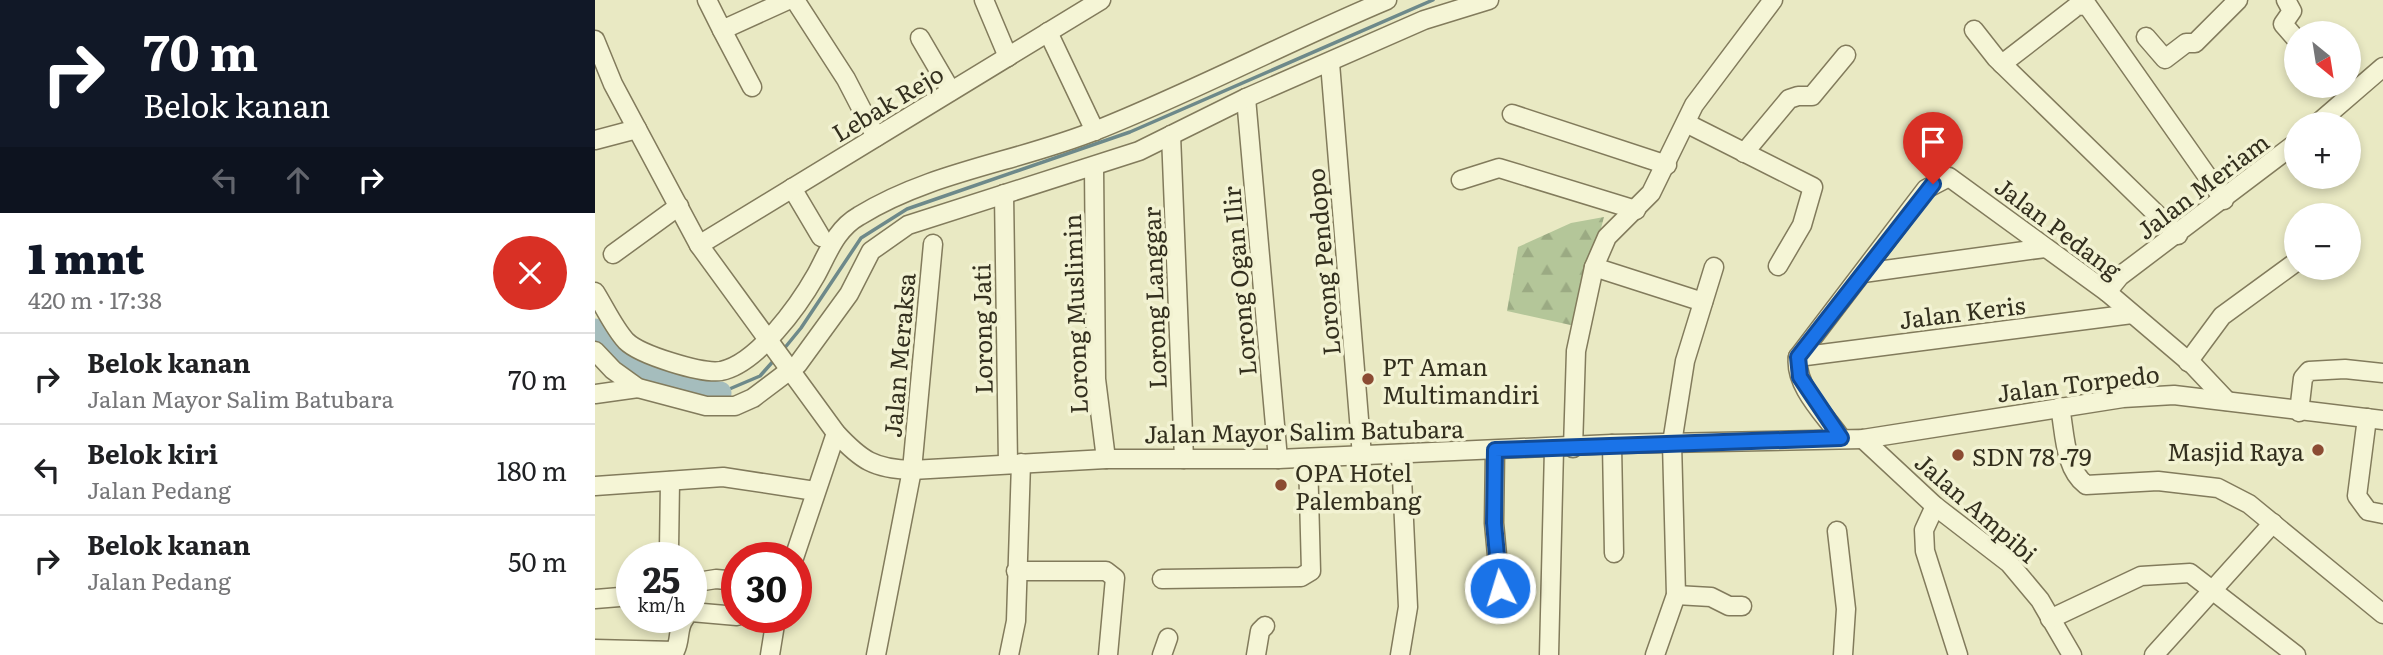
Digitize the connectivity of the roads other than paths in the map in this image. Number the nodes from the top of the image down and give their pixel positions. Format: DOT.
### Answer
graph roads {
  1 [pos="707,0"];
  2 [pos="788,0"];
  3 [pos="795,0"];
  4 [pos="984,0"];
  5 [pos="1387,0"];
  6 [pos="1489,0"];
  7 [pos="1773,0"];
  8 [pos="2238,0"];
  9 [pos="2286,0"];
  10 [pos="2080,2"];
  11 [pos="1089,3"];
  12 [pos="2285,21"];
  13 [pos="722,30"];
  14 [pos="1974,30"];
  15 [pos="1048,32"];
  16 [pos="2146,37"];
  17 [pos="920,38"];
  18 [pos="595,40"];
  19 [pos="1846,55"];
  20 [pos="1008,57"];
  21 [pos="1330,63"];
  22 [pos="2002,64"];
  23 [pos="2383,67"];
  24 [pos="2361,81"];
  25 [pos="613,84"];
  26 [pos="752,88"];
  27 [pos="595,89"];
  28 [pos="951,92"];
  29 [pos="1246,98"];
  30 [pos="2338,98"];
  31 [pos="2327,112"];
  32 [pos="1512,114"];
  33 [pos="1686,123"];
  34 [pos="637,129"];
  35 [pos="1095,131"];
  36 [pos="1171,135"];
  37 [pos="877,137"];
  38 [pos="595,140"];
  39 [pos="2284,152"];
  40 [pos="1744,153"];
  41 [pos="1667,164"];
  42 [pos="1094,167"];
  43 [pos="1461,180"];
  44 [pos="792,188"];
  45 [pos="1004,194"];
  46 [pos="2224,200"];
  47 [pos="679,206"];
  48 [pos="1636,210"];
  49 [pos="2178,235"];
  50 [pos="821,237"];
  51 [pos="933,244"];
  52 [pos="699,245"];
  53 [pos="2045,248"];
  54 [pos="613,254"];
  55 [pos="1779,266"];
  56 [pos="1594,267"];
  57 [pos="1714,267"];
  58 [pos="2284,271"];
  59 [pos="1863,273"];
  60 [pos="595,292"];
  61 [pos="2107,292"];
  62 [pos="1703,302"];
  63 [pos="2132,314"];
  64 [pos="770,342"];
  65 [pos="595,351"];
  66 [pos="1798,357"];
  67 [pos="2188,362"];
  68 [pos="790,366"];
  69 [pos="2383,373"];
  70 [pos="638,388"];
  71 [pos="595,394"];
  72 [pos="2227,401"];
  73 [pos="2060,407"];
  74 [pos="2299,412"];
  75 [pos="2375,419"];
  76 [pos="836,433"];
  77 [pos="1841,438"];
  78 [pos="1863,439"];
  79 [pos="1672,443"];
  80 [pos="1612,444"];
  81 [pos="1573,448"];
  82 [pos="1554,449"];
  83 [pos="1495,450"];
  84 [pos="1362,456"];
  85 [pos="1401,456"];
  86 [pos="1308,458"];
  87 [pos="1106,459"];
  88 [pos="1184,459"];
  89 [pos="1278,459"];
  90 [pos="1015,464"];
  91 [pos="912,470"];
  92 [pos="670,481"];
  93 [pos="595,486"];
  94 [pos="815,491"];
  95 [pos="1935,506"];
  96 [pos="2383,514"];
  97 [pos="2273,523"];
  98 [pos="1837,531"];
  99 [pos="669,542"];
  100 [pos="799,542"];
  101 [pos="1614,553"];
  102 [pos="1016,571"];
  103 [pos="1162,579"];
  104 [pos="2214,590"];
  105 [pos="1676,595"];
  106 [pos="616,597"];
  107 [pos="595,599"];
  108 [pos="1742,606"];
  109 [pos="1502,609"];
  110 [pos="2383,614"];
  111 [pos="2050,619"];
  112 [pos="1265,626"];
  113 [pos="680,633"];
  114 [pos="774,633"];
  115 [pos="595,649"];
  116 [pos="771,655"];
  117 [pos="876,655"];
  118 [pos="1009,655"];
  119 [pos="1108,655"];
  120 [pos="1256,655"];
  121 [pos="1400,655"];
  122 [pos="1549,655"];
  123 [pos="1655,655"];
  124 [pos="1843,655"];
  125 [pos="1958,655"];
  126 [pos="2072,655"];
  127 [pos="2154,655"];
  128 [pos="2296,655"];
  1 -- 13 [label="street"];
  2 -- 13 [label="street"];
  3 -- 37 [label="street"];
  4 -- 20 [label="street"];
  5 -- 35 [label="street"];
  6 -- 21 [label="street"];
  7 -- 33 [label="street"];
  8 -- 16 [label="street"];
  9 -- 12 [label="street"];
  10 -- 22 [label="street"];
  10 -- 46 [label="street"];
  11 -- 15 [label="street, Lebak Rejo"];
  13 -- 26 [label="street"];
  14 -- 22 [label="street"];
  15 -- 20 [label="street, Lebak Rejo"];
  15 -- 35 [label="street"];
  17 -- 28 [label="street"];
  18 -- 25 [label="street"];
  19 -- 40 [label="street"];
  20 -- 28 [label="street, Lebak Rejo"];
  21 -- 29 [label="street"];
  21 -- 84 [label="street, Lorong Pendopo"];
  22 -- 49 [label="street"];
  23 -- 24 [label="street"];
  25 -- 27 [label="street"];
  25 -- 34 [label="street"];
  28 -- 37 [label="street, Lebak Rejo"];
  29 -- 36 [label="street"];
  29 -- 89 [label="street, Lorong Ogan Ilir"];
  30 -- 31 [label="street"];
  32 -- 41 [label="street"];
  33 -- 40 [label="street"];
  33 -- 41 [label="street"];
  34 -- 38 [label="street"];
  34 -- 47 [label="street"];
  35 -- 64 [label="street"];
  36 -- 42 [label="street"];
  36 -- 88 [label="street, Lorong Langgar"];
  37 -- 44 [label="street, Lebak Rejo"];
  39 -- 46 [label="street, Jalan Meriam"];
  40 -- 55 [label="street"];
  41 -- 48 [label="street"];
  42 -- 45 [label="street"];
  42 -- 87 [label="street, Lorong Muslimin"];
  43 -- 48 [label="street"];
  44 -- 50 [label="street"];
  44 -- 52 [label="street, Lebak Rejo"];
  45 -- 68 [label="street"];
  45 -- 90 [label="street, Lorong Jati"];
  46 -- 49 [label="street, Jalan Meriam"];
  47 -- 52 [label="street"];
  47 -- 54 [label="street"];
  48 -- 56 [label="street"];
  49 -- 61 [label="street, Jalan Meriam"];
  51 -- 91 [label="street, Jalan Meraksa"];
  52 -- 64 [label="street"];
  53 -- 59 [label="street"];
  53 -- 59 [label="street, Jalan Pedang"];
  53 -- 61 [label="street, Jalan Pedang"];
  56 -- 62 [label="street"];
  56 -- 81 [label="street"];
  57 -- 62 [label="street"];
  58 -- 67 [label="street"];
  59 -- 66 [label="street, Jalan Pedang"];
  60 -- 64 [label="street"];
  61 -- 63 [label="street, Jalan Pedang"];
  62 -- 79 [label="street"];
  63 -- 66 [label="street, Jalan Keris"];
  63 -- 67 [label="street, Jalan Pedang"];
  64 -- 68 [label="street, Jalan Mayor Salim Batubara"];
  65 -- 70 [label="street"];
  66 -- 77 [label="street"];
  67 -- 72 [label="street, Jalan Pedang"];
  68 -- 70 [label="street"];
  68 -- 76 [label="street, Jalan Mayor Salim Batubara"];
  69 -- 74 [label="street"];
  70 -- 71 [label="street"];
  72 -- 73 [label="street, Jalan Torpedo"];
  72 -- 74 [label="street, Jalan Torpedo"];
  73 -- 78 [label="street, Jalan Torpedo"];
  73 -- 97 [label="street"];
  74 -- 75 [label="street, Jalan Torpedo"];
  75 -- 96 [label="street"];
  76 -- 91 [label="street, Jalan Mayor Salim Batubara"];
  76 -- 94 [label="street"];
  77 -- 78 [label="street, Jalan Mayor Salim Batubara"];
  77 -- 79 [label="street, Jalan Mayor Salim Batubara"];
  78 -- 95 [label="street, Jalan Ampibi"];
  79 -- 80 [label="street, Jalan Mayor Salim Batubara"];
  79 -- 105 [label="street"];
  80 -- 81 [label="street, Jalan Mayor Salim Batubara"];
  80 -- 101 [label="street"];
  81 -- 82 [label="street, Jalan Mayor Salim Batubara"];
  82 -- 83 [label="street, Jalan Mayor Salim Batubara"];
  82 -- 122 [label="street"];
  83 -- 85 [label="street, Jalan Mayor Salim Batubara"];
  83 -- 109 [label="street"];
  84 -- 85 [label="street, Jalan Mayor Salim Batubara"];
  84 -- 86 [label="street, Jalan Mayor Salim Batubara"];
  85 -- 121 [label="street"];
  86 -- 89 [label="street, Jalan Mayor Salim Batubara"];
  86 -- 103 [label="street"];
  87 -- 88 [label="street, Jalan Mayor Salim Batubara"];
  87 -- 90 [label="street, Jalan Mayor Salim Batubara"];
  88 -- 89 [label="street, Jalan Mayor Salim Batubara"];
  90 -- 91 [label="street, Jalan Mayor Salim Batubara"];
  90 -- 102 [label="street, Lorong Jati"];
  91 -- 117 [label="street, Jalan Meraksa"];
  92 -- 93 [label="street"];
  92 -- 94 [label="street"];
  92 -- 99 [label="street"];
  94 -- 100 [label="street"];
  95 -- 111 [label="street, Jalan Ampibi"];
  95 -- 125 [label="street"];
  97 -- 104 [label="street"];
  97 -- 110 [label="street"];
  98 -- 124 [label="street"];
  102 -- 118 [label="street, Lorong Jati"];
  102 -- 119 [label="street"];
  104 -- 111 [label="street"];
  104 -- 127 [label="street"];
  104 -- 128 [label="street"];
  105 -- 108 [label="street"];
  105 -- 123 [label="street"];
  106 -- 107 [label="street"];
  111 -- 126 [label="street, Jalan Ampibi"];
  112 -- 120 [label="street"];
  113 -- 115 [label="street"];
  114 -- 116 [label="street"];
}
